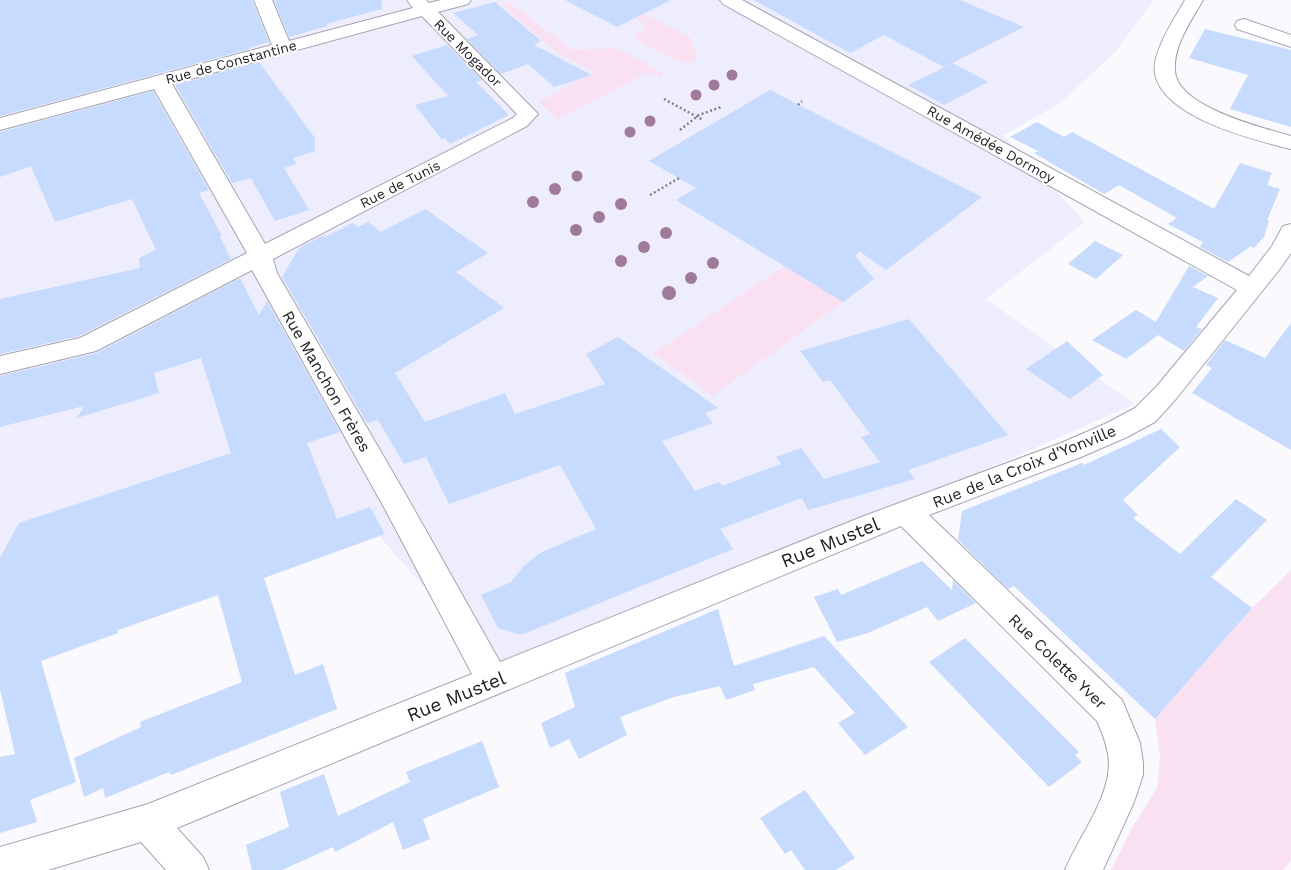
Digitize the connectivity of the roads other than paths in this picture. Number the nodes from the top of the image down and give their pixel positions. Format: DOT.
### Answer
graph roads {
  1 [pos="263,0"];
  2 [pos="462,0"];
  3 [pos="729,0"];
  4 [pos="1194,0"];
  5 [pos="420,5"];
  6 [pos="1244,25"];
  7 [pos="1291,41"];
  8 [pos="283,48"];
  9 [pos="160,81"];
  10 [pos="522,106"];
  11 [pos="0,124"];
  12 [pos="1291,143"];
  13 [pos="1291,231"];
  14 [pos="260,255"];
  15 [pos="1253,288"];
  16 [pos="0,365"];
  17 [pos="906,512"];
  18 [pos="492,681"];
  19 [pos="148,822"];
  20 [pos="0,866"];
  21 [pos="190,870"];
  22 [pos="1084,870"];
  1 -- 8 [label="street"];
  2 -- 5 [label="street, Rue de Constantine"];
  3 -- 15 [label="street, Rue Amédée Dormoy"];
  4 -- 12 [label="street"];
  5 -- 8 [label="street, Rue de Constantine"];
  5 -- 10 [label="street, Rue Mogador"];
  6 -- 7 [label="street"];
  8 -- 9 [label="street, Rue de Constantine"];
  9 -- 11 [label="street, Rue de Constantine"];
  9 -- 14 [label="street, Rue Manchon Frères"];
  10 -- 14 [label="street, Rue de Tunis"];
  13 -- 15 [label="street, Rue de la Croix d'Yonville"];
  14 -- 16 [label="street"];
  14 -- 18 [label="street, Rue Manchon Frères"];
  15 -- 17 [label="street, Rue de la Croix d'Yonville"];
  17 -- 18 [label="street, Rue Mustel"];
  17 -- 22 [label="street, Rue Colette Yver"];
  18 -- 19 [label="street, Rue Mustel"];
  19 -- 20 [label="street, Rue Mustel"];
  19 -- 21 [label="street"];
}
